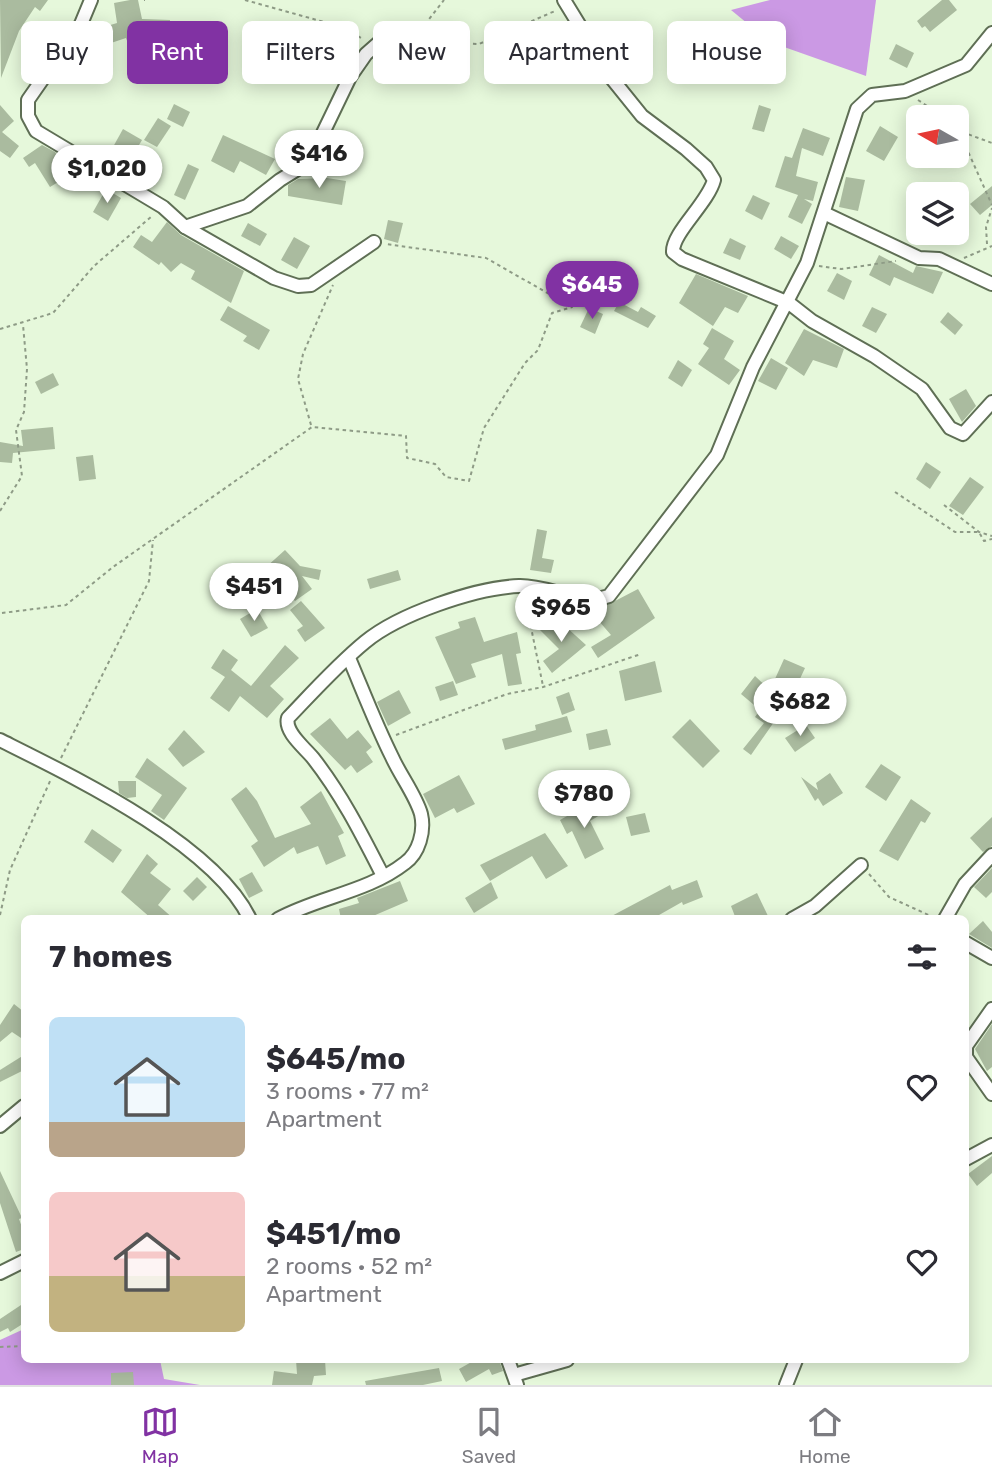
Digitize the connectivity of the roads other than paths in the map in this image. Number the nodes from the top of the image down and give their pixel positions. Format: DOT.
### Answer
graph roads {
  1 [pos="91,0"];
  2 [pos="566,1"];
  3 [pos="992,33"];
  4 [pos="373,48"];
  5 [pos="825,214"];
  6 [pos="185,227"];
  7 [pos="374,242"];
  8 [pos="992,284"];
  9 [pos="789,303"];
  10 [pos="992,402"];
  11 [pos="349,659"];
  12 [pos="0,740"];
  13 [pos="992,855"];
  14 [pos="861,865"];
  15 [pos="383,876"];
  16 [pos="248,915"];
  17 [pos="286,915"];
  18 [pos="799,915"];
  19 [pos="947,915"];
  20 [pos="969,945"];
  21 [pos="992,958"];
  22 [pos="992,1009"];
  23 [pos="969,1042"];
  24 [pos="969,1061"];
  25 [pos="992,1094"];
  26 [pos="21,1108"];
  27 [pos="0,1126"];
  28 [pos="992,1144"];
  29 [pos="969,1157"];
  30 [pos="21,1262"];
  31 [pos="0,1273"];
  32 [pos="509,1363"];
  33 [pos="559,1363"];
  34 [pos="795,1363"];
  35 [pos="516,1380"];
  36 [pos="786,1385"];
  1 -- 6 [label="street"];
  2 -- 9 [label="street"];
  3 -- 5 [label="street"];
  4 -- 6 [label="street"];
  5 -- 8 [label="street"];
  5 -- 9 [label="street"];
  6 -- 7 [label="street"];
  9 -- 10 [label="street"];
  9 -- 11 [label="street"];
  11 -- 15 [label="street"];
  11 -- 15 [label="street"];
  12 -- 16 [label="street"];
  13 -- 19 [label="street"];
  14 -- 18 [label="street"];
  15 -- 17 [label="street"];
  20 -- 21 [label="street"];
  22 -- 23 [label="street"];
  24 -- 25 [label="street"];
  26 -- 27 [label="street"];
  28 -- 29 [label="street"];
  30 -- 31 [label="street"];
  32 -- 35 [label="street"];
  33 -- 35 [label="street"];
  34 -- 36 [label="street"];
}
